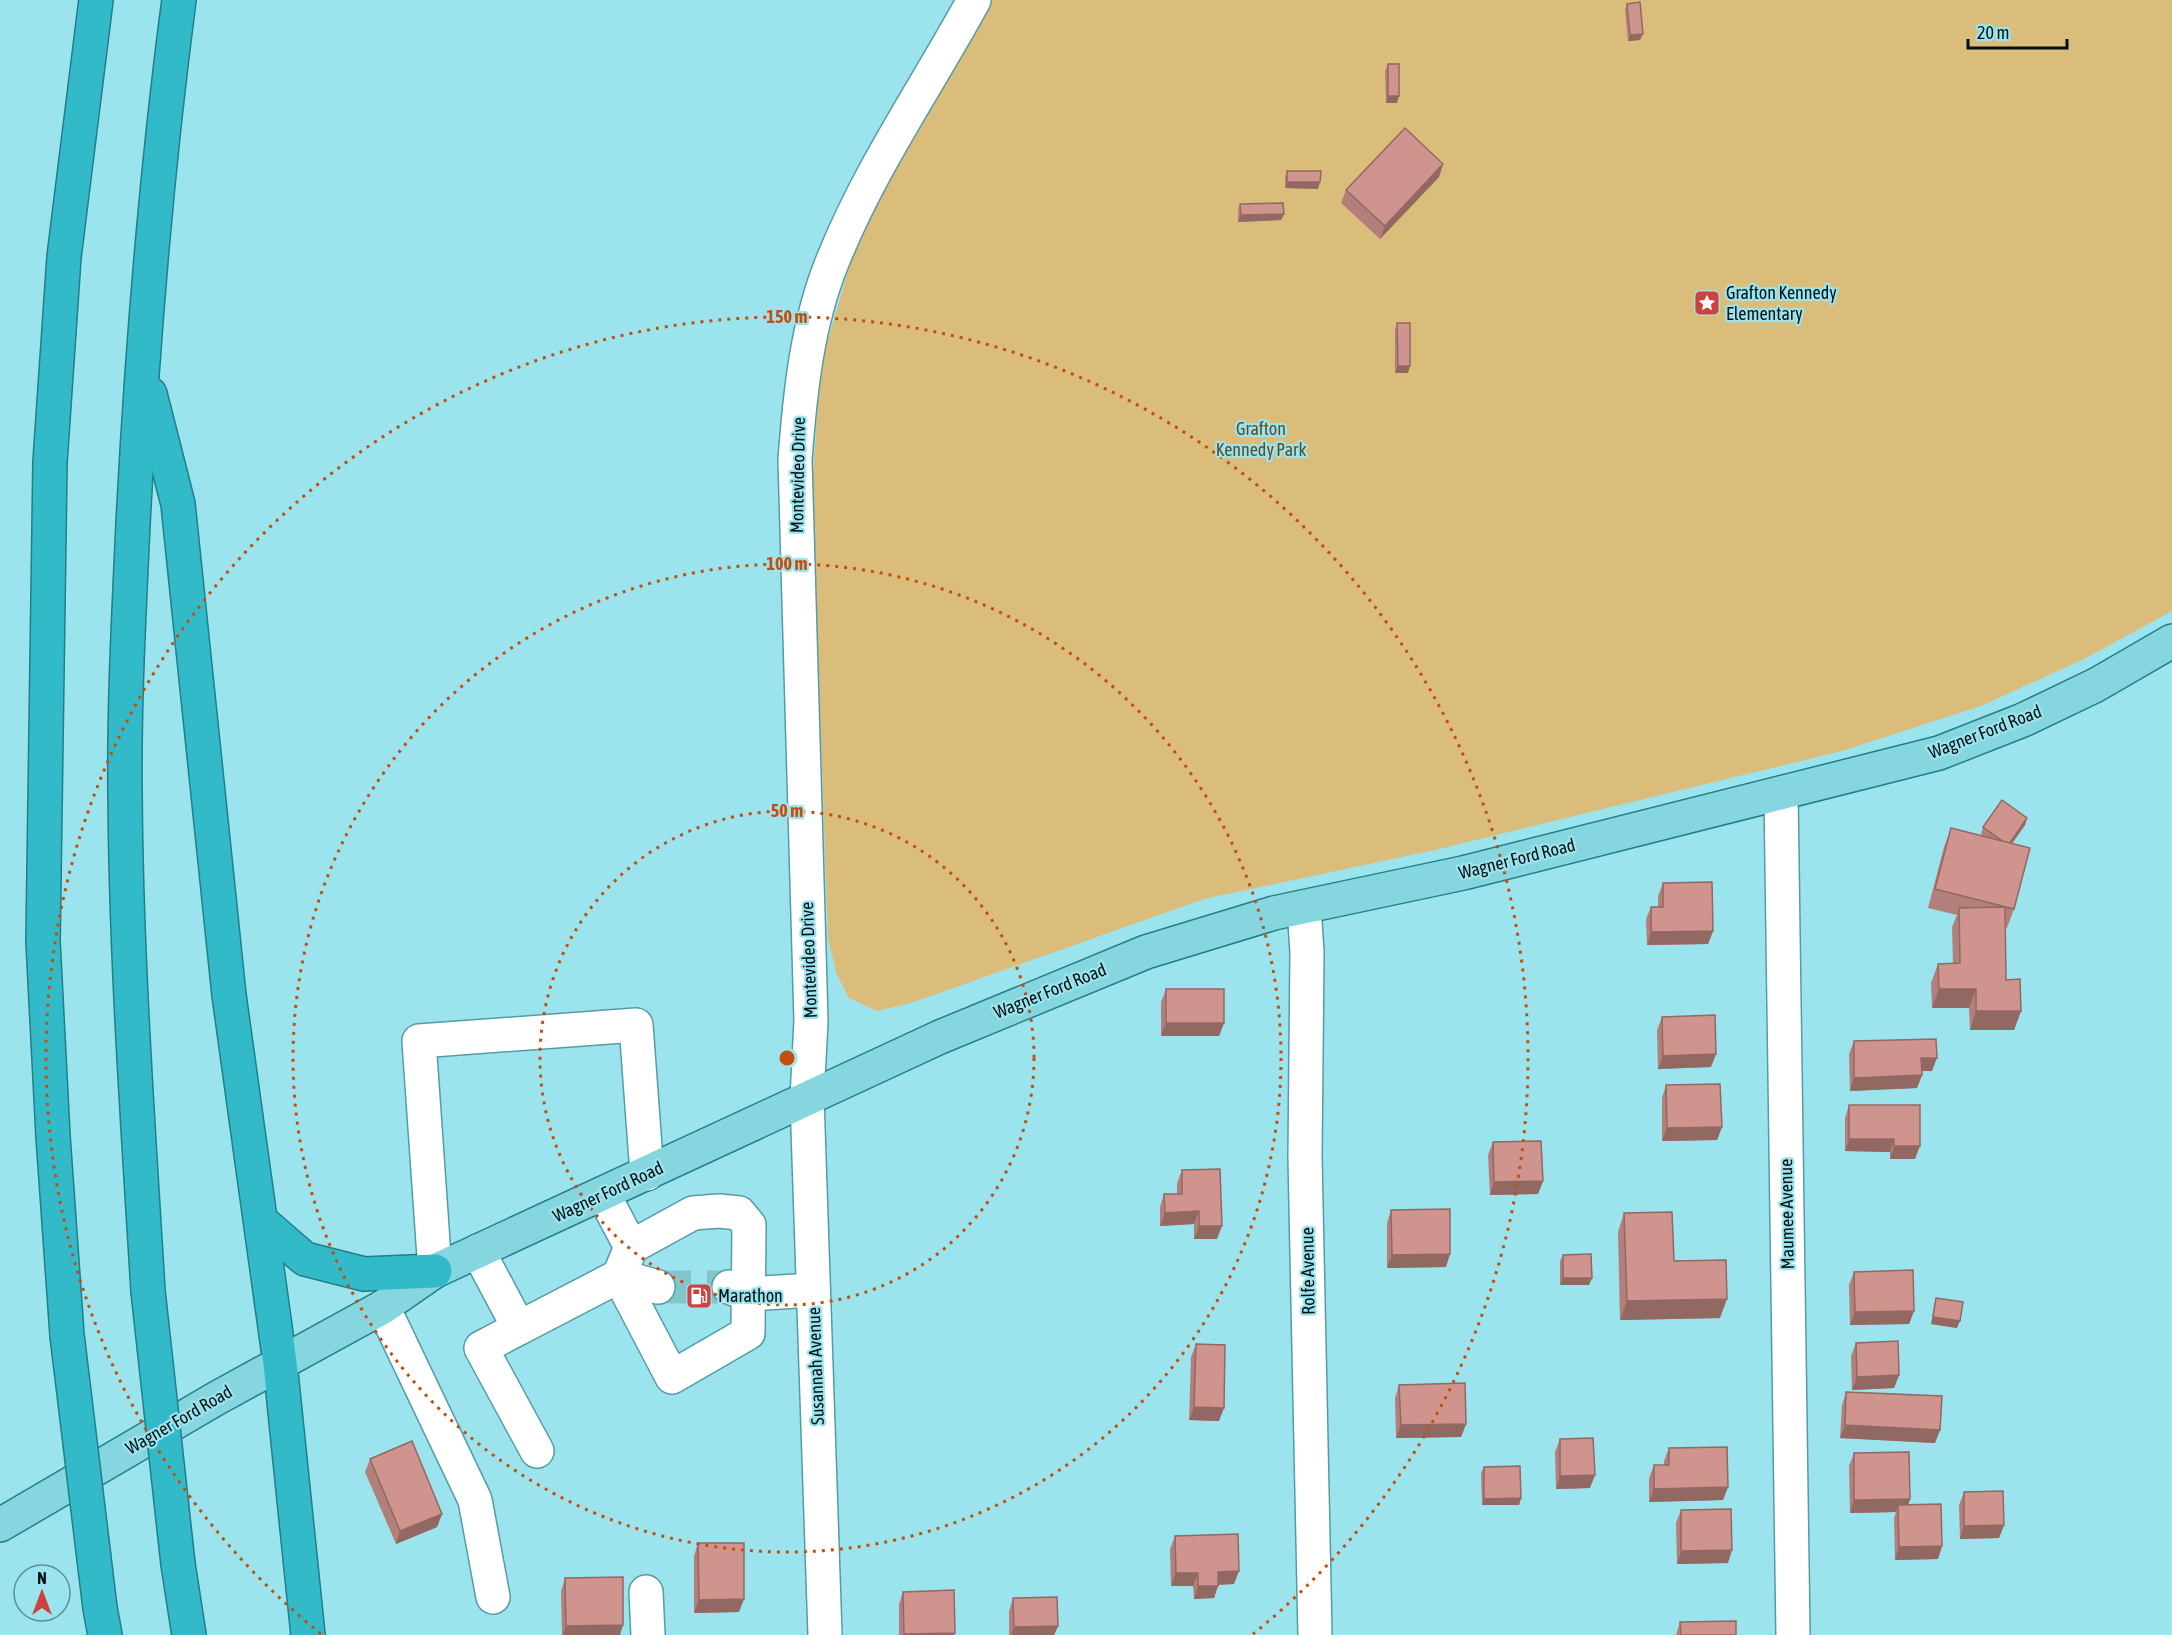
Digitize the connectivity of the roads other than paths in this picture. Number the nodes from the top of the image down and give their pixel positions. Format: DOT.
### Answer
graph roads {
  1 [pos="96,0"];
  2 [pos="179,0"];
  3 [pos="974,0"];
  4 [pos="141,361"];
  5 [pos="2172,641"];
  6 [pos="1781,793"];
  7 [pos="1304,907"];
  8 [pos="807,1098"];
  9 [pos="647,1174"];
  10 [pos="603,1194"];
  11 [pos="261,1221"];
  12 [pos="478,1251"];
  13 [pos="625,1261"];
  14 [pos="435,1271"];
  15 [pos="658,1287"];
  16 [pos="738,1290"];
  17 [pos="813,1290"];
  18 [pos="384,1307"];
  19 [pos="519,1328"];
  20 [pos="280,1363"];
  21 [pos="537,1451"];
  22 [pos="0,1526"];
  23 [pos="646,1592"];
  24 [pos="493,1597"];
  25 [pos="103,1621"];
  26 [pos="189,1635"];
  27 [pos="308,1635"];
  28 [pos="648,1635"];
  29 [pos="825,1635"];
  30 [pos="1315,1635"];
  31 [pos="1793,1635"];
  1 -- 25 [label="highway, bridge"];
  2 -- 4 [label="highway"];
  3 -- 8 [label="street, Montevideo Drive"];
  4 -- 11 [label="highway"];
  4 -- 26 [label="highway, bridge"];
  5 -- 6 [label="main road, Wagner Ford Road"];
  6 -- 7 [label="main road, Wagner Ford Road"];
  6 -- 31 [label="street, Maumee Avenue"];
  7 -- 8 [label="main road, Wagner Ford Road"];
  7 -- 30 [label="street, Rolfe Avenue"];
  8 -- 9 [label="main road, Wagner Ford Road"];
  8 -- 17 [label="street, Susannah Avenue"];
  9 -- 10 [label="main road, Wagner Ford Road"];
  9 -- 14 [label="street"];
  10 -- 12 [label="main road, Wagner Ford Road"];
  10 -- 13 [label="street"];
  11 -- 14 [label="highway"];
  11 -- 20 [label="highway"];
  12 -- 14 [label="main road, Wagner Ford Road"];
  12 -- 19 [label="street"];
  13 -- 15 [label="street"];
  13 -- 16 [label="street"];
  13 -- 16 [label="street"];
  13 -- 19 [label="street"];
  14 -- 18 [label="main road, Wagner Ford Road"];
  16 -- 17 [label="street"];
  17 -- 29 [label="street, Susannah Avenue"];
  18 -- 20 [label="main road, Wagner Ford Road"];
  18 -- 24 [label="street"];
  19 -- 21 [label="street"];
  20 -- 22 [label="main road, Wagner Ford Road"];
  20 -- 27 [label="highway"];
  23 -- 28 [label="street"];
}
